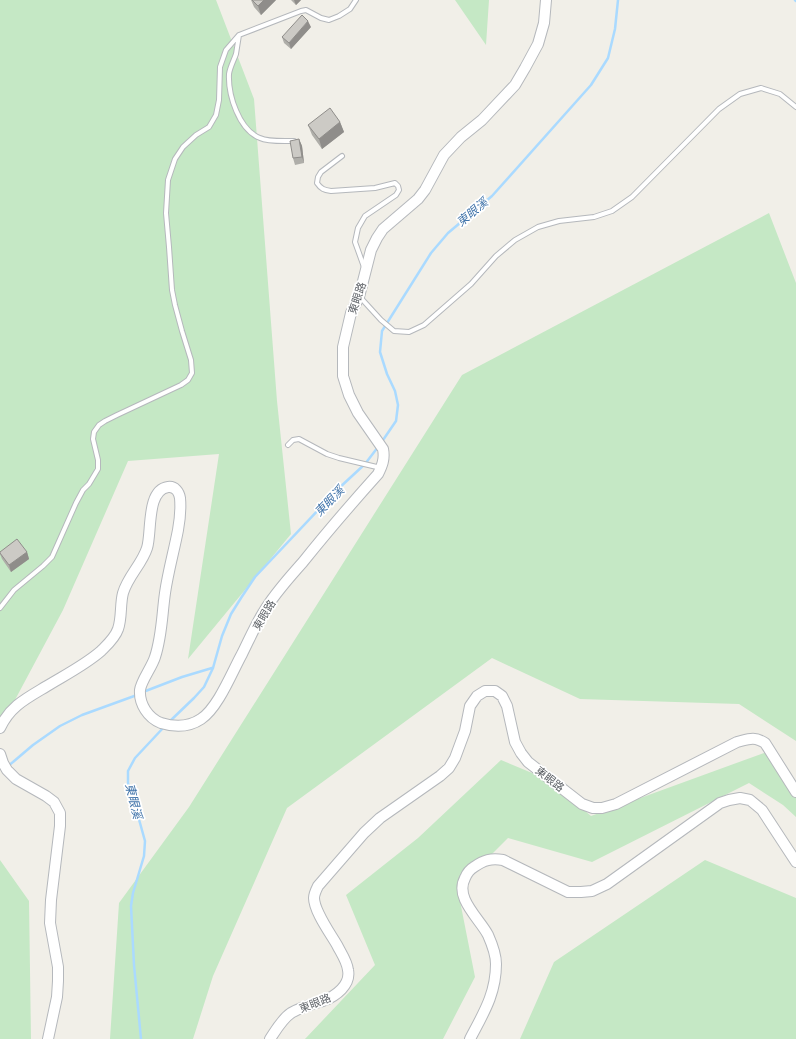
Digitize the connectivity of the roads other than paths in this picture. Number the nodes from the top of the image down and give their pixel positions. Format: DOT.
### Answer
graph roads {
  1 [pos="356,0"];
  2 [pos="546,0"];
  3 [pos="239,35"];
  4 [pos="796,107"];
  5 [pos="295,141"];
  6 [pos="342,156"];
  7 [pos="366,271"];
  8 [pos="359,296"];
  9 [pos="288,445"];
  10 [pos="381,468"];
  11 [pos="0,608"];
  12 [pos="0,728"];
  13 [pos="0,754"];
  14 [pos="796,792"];
  15 [pos="796,862"];
  16 [pos="48,1039"];
  17 [pos="270,1039"];
  18 [pos="470,1039"];
  1 -- 3 [label="lane"];
  2 -- 7 [label="street, 東眼路"];
  3 -- 5 [label="lane"];
  3 -- 11 [label="lane"];
  4 -- 8 [label="lane"];
  6 -- 7 [label="lane"];
  7 -- 8 [label="street, 東眼路"];
  8 -- 10 [label="street, 東眼路"];
  9 -- 10 [label="lane"];
  10 -- 12 [label="street, 東眼路"];
  13 -- 16 [label="street"];
  14 -- 17 [label="street, 東眼路"];
  15 -- 18 [label="street"];
}
